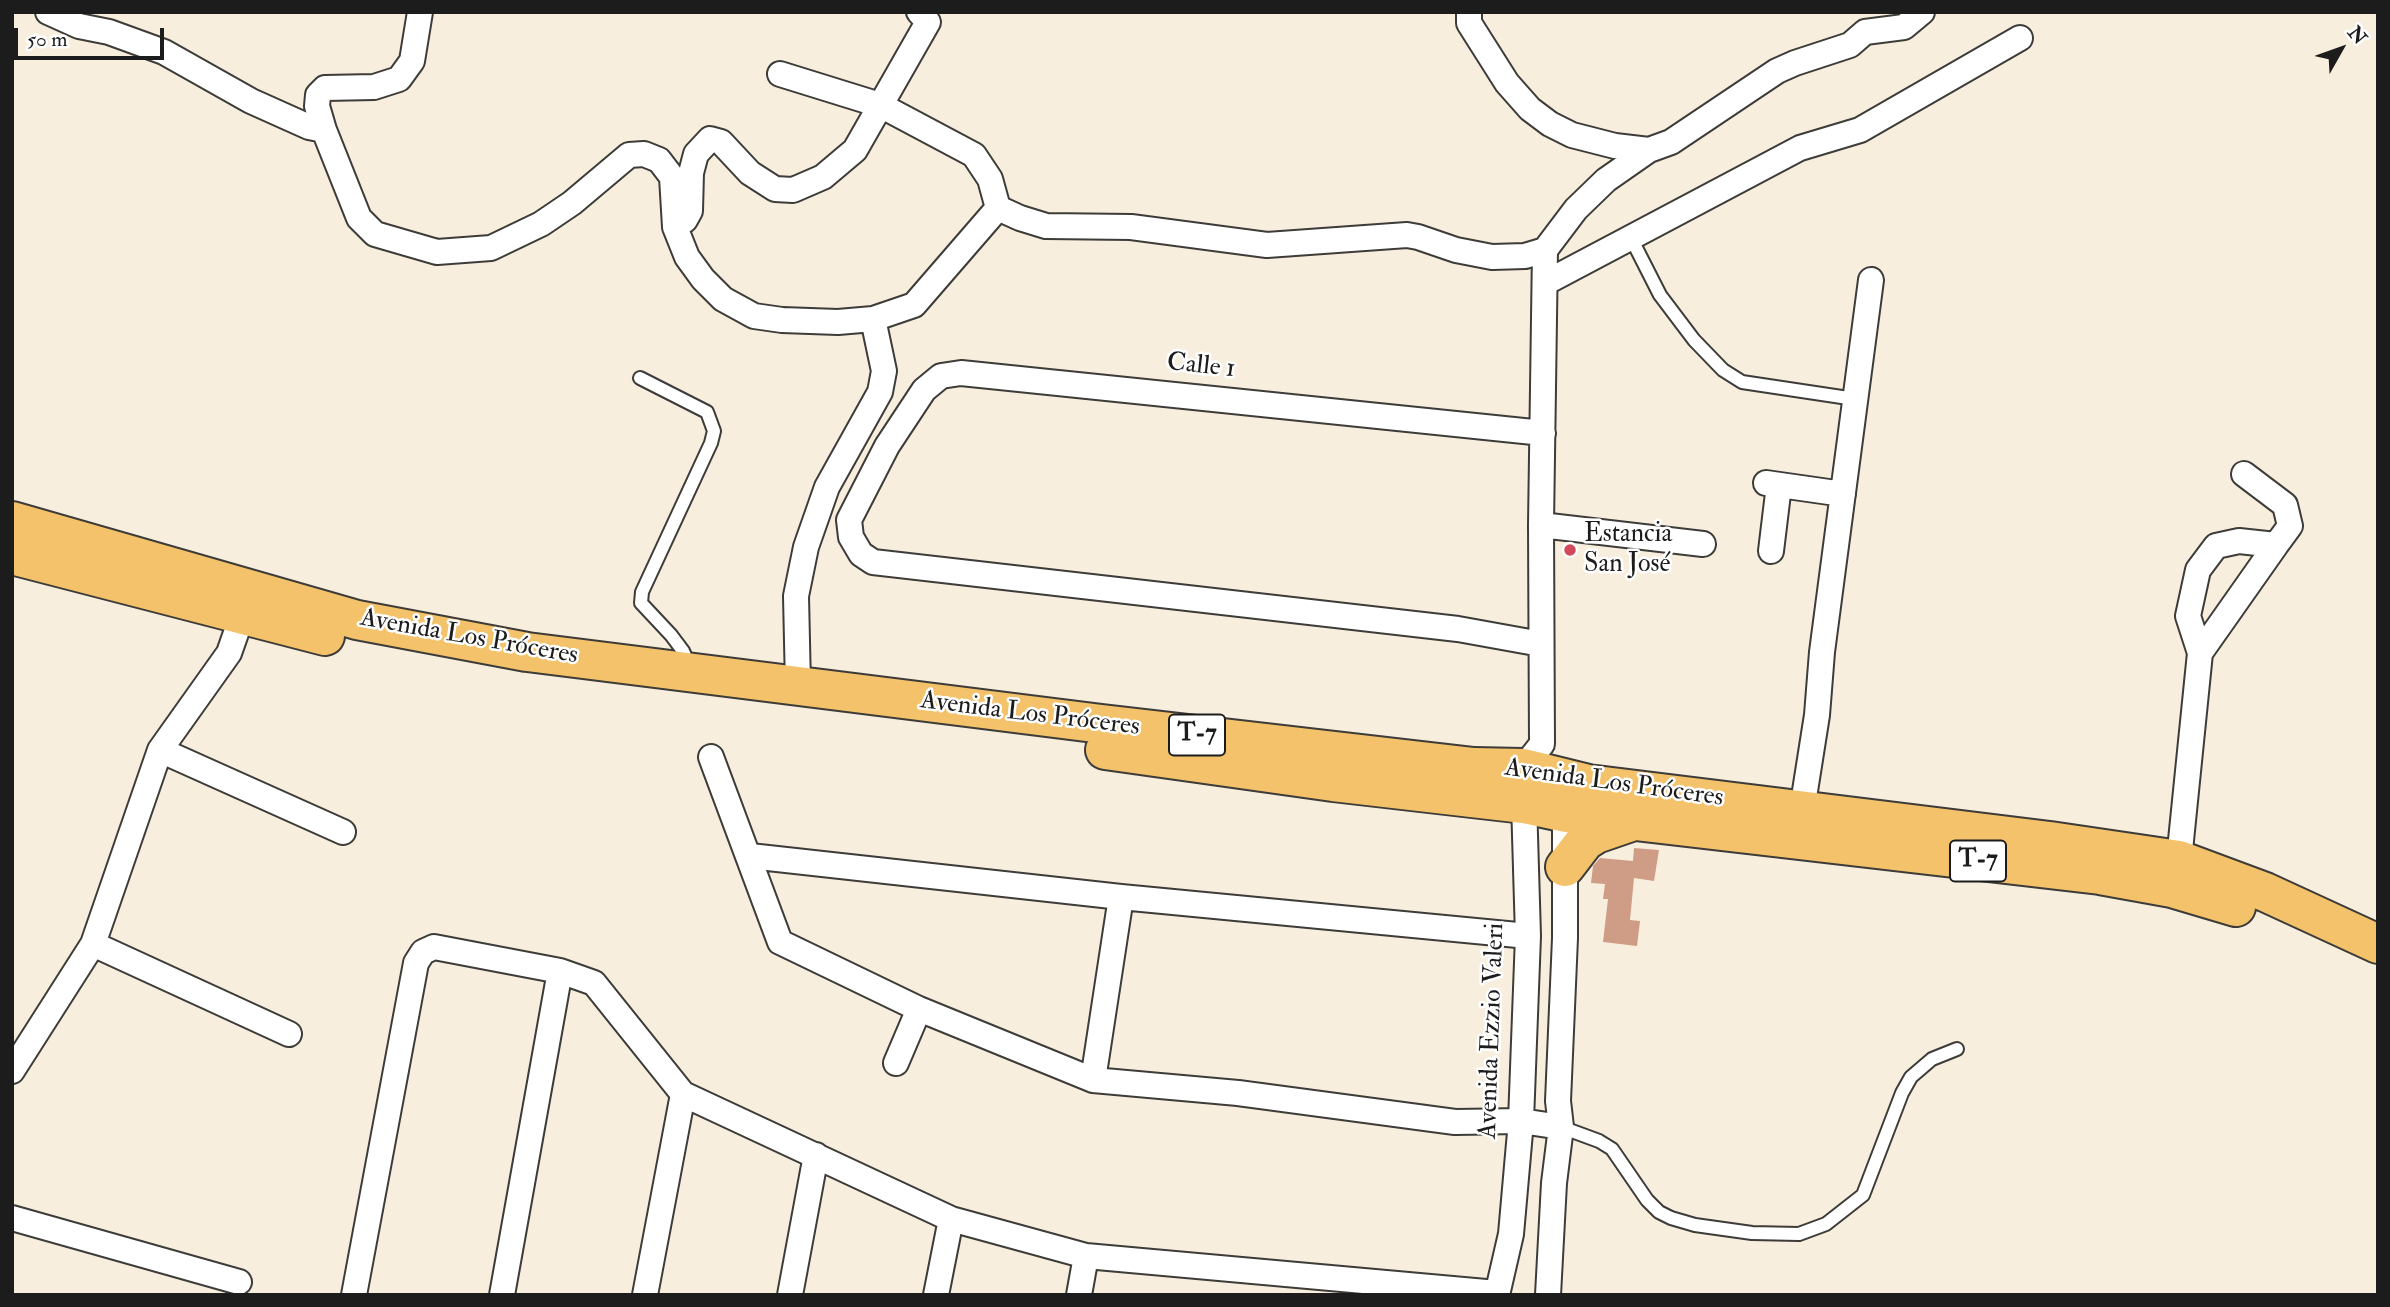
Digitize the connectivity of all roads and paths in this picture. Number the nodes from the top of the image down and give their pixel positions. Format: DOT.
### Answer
graph roads {
  1 [pos="48,12"];
  2 [pos="420,12"];
  3 [pos="919,12"];
  4 [pos="1469,12"];
  5 [pos="1922,12"];
  6 [pos="106,22"];
  7 [pos="2020,38"];
  8 [pos="780,75"];
  9 [pos="880,105"];
  10 [pos="324,130"];
  11 [pos="1649,150"];
  12 [pos="999,208"];
  13 [pos="675,227"];
  14 [pos="1631,238"];
  15 [pos="1545,250"];
  16 [pos="1871,281"];
  17 [pos="1545,283"];
  18 [pos="873,319"];
  19 [pos="640,378"];
  20 [pos="1855,399"];
  21 [pos="1543,433"];
  22 [pos="2244,474"];
  23 [pos="1843,494"];
  24 [pos="12,521"];
  25 [pos="1541,525"];
  26 [pos="1703,544"];
  27 [pos="2276,545"];
  28 [pos="1771,551"];
  29 [pos="12,555"];
  30 [pos="242,616"];
  31 [pos="1541,644"];
  32 [pos="2200,653"];
  33 [pos="689,673"];
  34 [pos="798,686"];
  35 [pos="160,750"];
  36 [pos="711,757"];
  37 [pos="1530,772"];
  38 [pos="1565,796"];
  39 [pos="1802,810"];
  40 [pos="1637,820"];
  41 [pos="344,832"];
  42 [pos="750,856"];
  43 [pos="2179,860"];
  44 [pos="1565,867"];
  45 [pos="1121,897"];
  46 [pos="1528,936"];
  47 [pos="93,944"];
  48 [pos="2378,944"];
  49 [pos="2378,961"];
  50 [pos="560,971"];
  51 [pos="919,1009"];
  52 [pos="289,1034"];
  53 [pos="1957,1049"];
  54 [pos="895,1063"];
  55 [pos="12,1071"];
  56 [pos="1093,1080"];
  57 [pos="683,1094"];
  58 [pos="1521,1121"];
  59 [pos="1561,1127"];
  60 [pos="816,1155"];
  61 [pos="12,1218"];
  62 [pos="951,1219"];
  63 [pos="1086,1256"];
  64 [pos="239,1282"];
  65 [pos="1497,1294"];
  66 [pos="354,1295"];
  67 [pos="502,1295"];
  68 [pos="645,1295"];
  69 [pos="790,1295"];
  70 [pos="936,1295"];
  71 [pos="1079,1295"];
  72 [pos="1549,1295"];
  1 -- 6 [label="street"];
  2 -- 10 [label="street"];
  3 -- 9 [label="street"];
  4 -- 11 [label="street"];
  5 -- 11 [label="street"];
  6 -- 10 [label="street"];
  7 -- 14 [label="street"];
  8 -- 9 [label="street"];
  9 -- 12 [label="street"];
  9 -- 13 [label="street"];
  10 -- 13 [label="street"];
  11 -- 15 [label="street"];
  12 -- 15 [label="street"];
  12 -- 18 [label="street"];
  13 -- 18 [label="street"];
  14 -- 17 [label="street"];
  14 -- 20 [label="lane"];
  15 -- 17 [label="street, Avenida Ezzio Valeri"];
  16 -- 20 [label="street"];
  17 -- 21 [label="street, Avenida Ezzio Valeri"];
  18 -- 34 [label="street"];
  19 -- 33 [label="lane"];
  20 -- 23 [label="street"];
  21 -- 25 [label="street, Avenida Ezzio Valeri"];
  21 -- 31 [label="street, Calle 1"];
  22 -- 27 [label="street"];
  23 -- 28 [label="street"];
  23 -- 39 [label="street"];
  24 -- 33 [label="highway, Avenida Los Próceres / T-7"];
  25 -- 26 [label="street"];
  25 -- 31 [label="street, Avenida Ezzio Valeri"];
  27 -- 32 [label="street"];
  27 -- 32 [label="street"];
  29 -- 30 [label="highway, Avenida Los Próceres / T-7"];
  30 -- 35 [label="street"];
  30 -- 37 [label="highway, Avenida Los Próceres / T-7"];
  31 -- 37 [label="street, Avenida Ezzio Valeri"];
  32 -- 43 [label="street"];
  33 -- 34 [label="highway, Avenida Los Próceres / T-7"];
  34 -- 37 [label="highway, Avenida Los Próceres / T-7"];
  35 -- 41 [label="street"];
  35 -- 47 [label="street"];
  36 -- 42 [label="street"];
  37 -- 38 [label="highway, Avenida Los Próceres / T-7"];
  37 -- 46 [label="street, Avenida Ezzio Valeri"];
  38 -- 39 [label="highway, Avenida Los Próceres / T-7"];
  38 -- 40 [label="highway, Avenida Los Próceres / T-7"];
  38 -- 44 [label="street"];
  39 -- 43 [label="highway, Avenida Los Próceres / T-7"];
  40 -- 44 [label="highway"];
  40 -- 49 [label="highway, Avenida Los Próceres / T-7"];
  42 -- 45 [label="street"];
  42 -- 51 [label="street"];
  43 -- 48 [label="highway, Avenida Los Próceres / T-7"];
  44 -- 59 [label="street"];
  45 -- 46 [label="street"];
  45 -- 56 [label="street"];
  46 -- 58 [label="street, Avenida Ezzio Valeri"];
  47 -- 52 [label="street"];
  47 -- 55 [label="street"];
  50 -- 57 [label="street"];
  50 -- 66 [label="street"];
  50 -- 67 [label="street"];
  51 -- 54 [label="street"];
  51 -- 56 [label="street"];
  53 -- 59 [label="lane"];
  56 -- 58 [label="street"];
  57 -- 60 [label="street"];
  57 -- 68 [label="street"];
  58 -- 59 [label="street"];
  58 -- 65 [label="street, Avenida Ezzio Valeri"];
  59 -- 72 [label="street"];
  60 -- 62 [label="street"];
  60 -- 69 [label="street"];
  61 -- 64 [label="street"];
  62 -- 63 [label="street"];
  62 -- 70 [label="street"];
  63 -- 65 [label="street"];
  63 -- 71 [label="street"];
}
